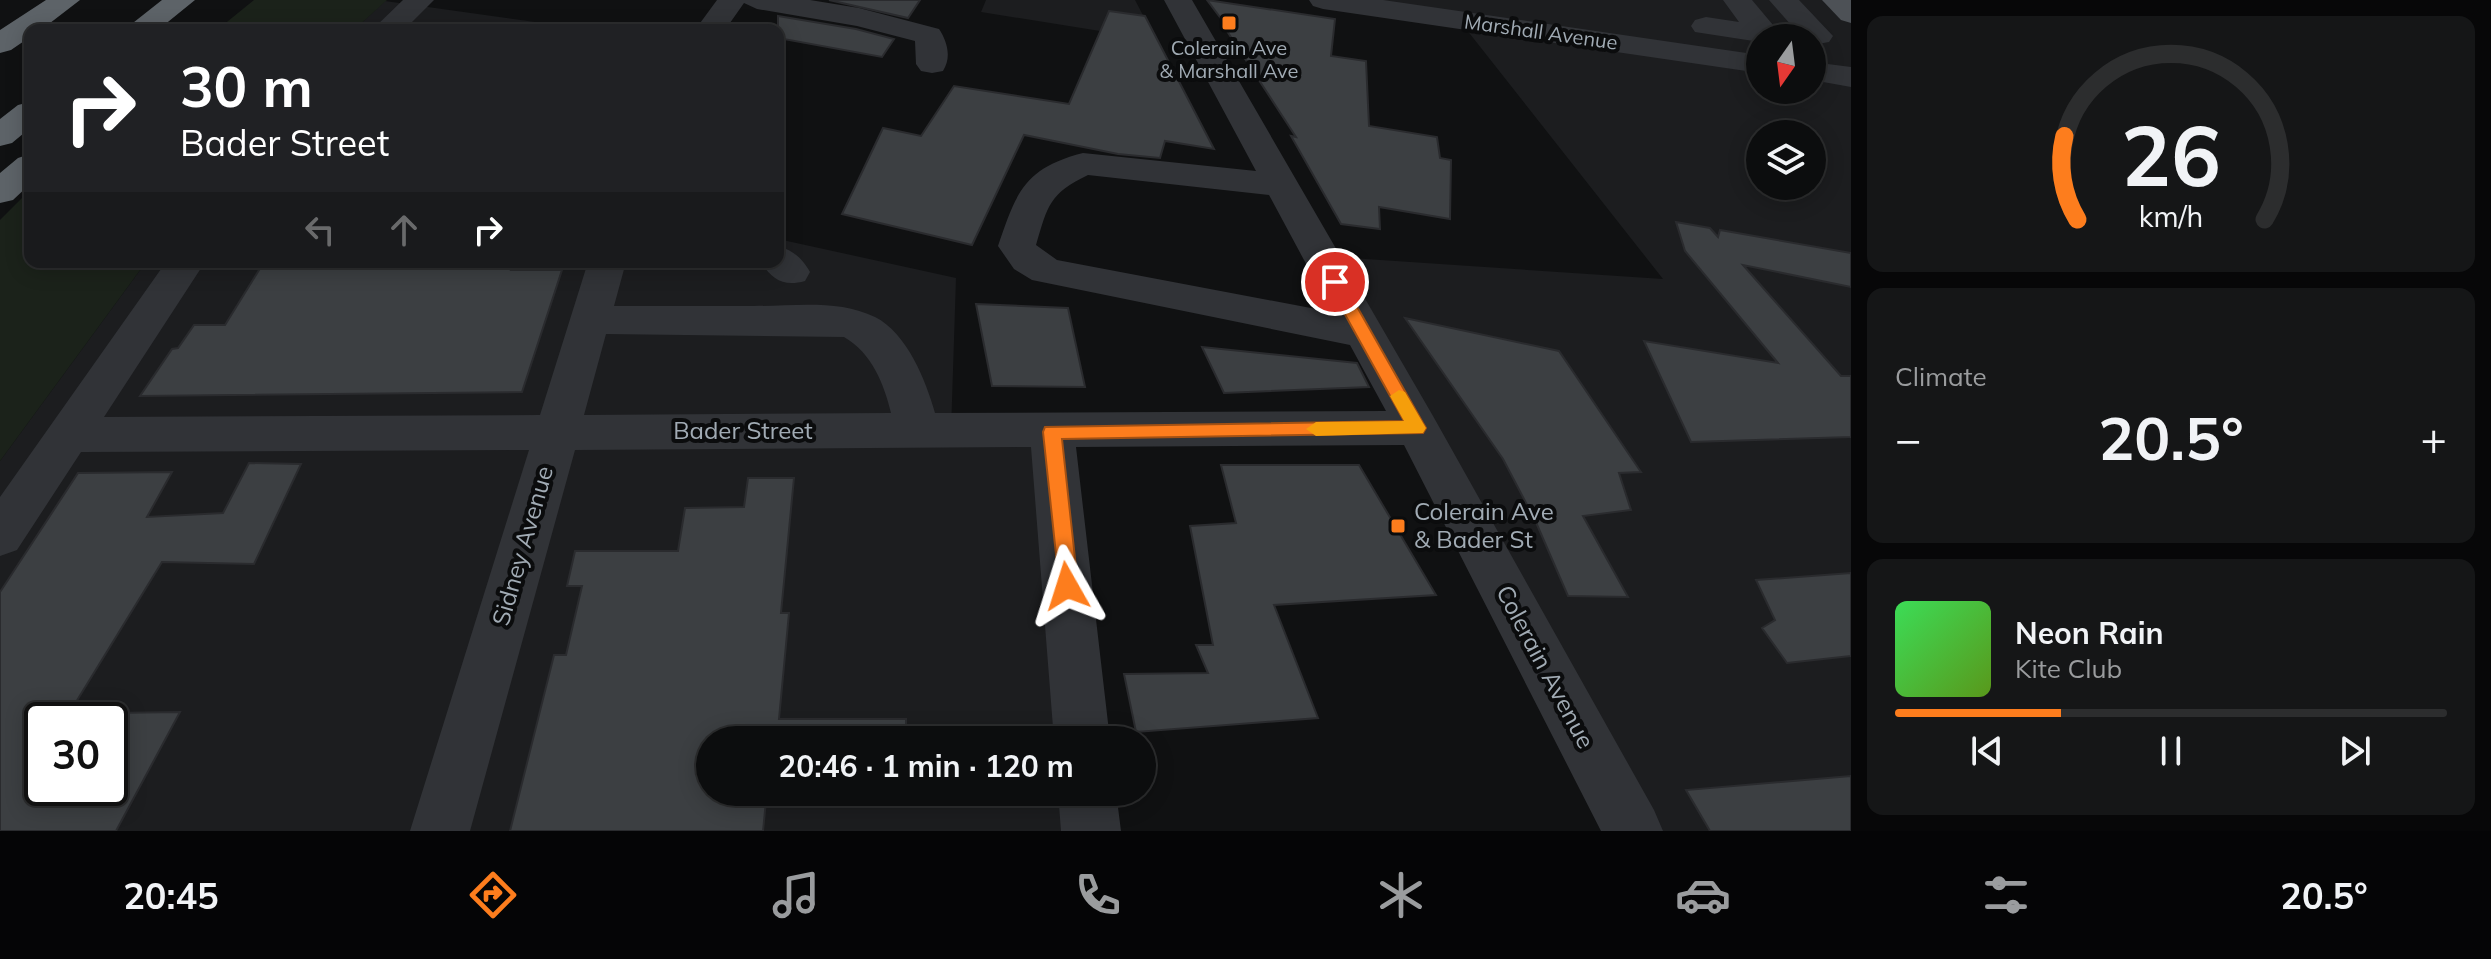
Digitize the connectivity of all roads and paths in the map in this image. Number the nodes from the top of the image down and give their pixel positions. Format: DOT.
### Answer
graph roads {
  1 [pos="66,0"];
  2 [pos="181,0"];
  3 [pos="210,0"];
  4 [pos="420,0"];
  5 [pos="732,0"];
  6 [pos="757,0"];
  7 [pos="1178,0"];
  8 [pos="1323,0"];
  9 [pos="1737,0"];
  10 [pos="1783,0"];
  11 [pos="1836,0"];
  12 [pos="1851,14"];
  13 [pos="30,24"];
  14 [pos="147,24"];
  15 [pos="186,24"];
  16 [pos="394,24"];
  17 [pos="714,24"];
  18 [pos="1749,24"];
  19 [pos="1806,24"];
  20 [pos="24,28"];
  21 [pos="1746,43"];
  22 [pos="0,44"];
  23 [pos="1746,53"];
  24 [pos="1723,58"];
  25 [pos="932,64"];
  26 [pos="1826,73"];
  27 [pos="1851,77"];
  28 [pos="24,117"];
  29 [pos="0,136"];
  30 [pos="24,170"];
  31 [pos="1281,185"];
  32 [pos="0,192"];
  33 [pos="182,268"];
  34 [pos="605,268"];
  35 [pos="590,320"];
  36 [pos="1364,333"];
  37 [pos="1417,428"];
  38 [pos="557,430"];
  39 [pos="916,431"];
  40 [pos="1052,432"];
  41 [pos="70,435"];
  42 [pos="0,536"];
  43 [pos="1081,726"];
  44 [pos="1088,806"];
  45 [pos="440,831"];
  46 [pos="1091,831"];
  47 [pos="1633,831"];
  1 -- 13 [label="highway"];
  2 -- 14 [label="highway"];
  3 -- 15 [label="highway"];
  4 -- 16 [label="street"];
  5 -- 17 [label="street"];
  6 -- 25 [label="street"];
  7 -- 31 [label="street, Colerain Avenue"];
  8 -- 24 [label="street, Marshall Avenue"];
  9 -- 18 [label="street"];
  10 -- 19 [label="street"];
  11 -- 12 [label="main road"];
  20 -- 22 [label="highway"];
  21 -- 24 [label="street"];
  23 -- 24 [label="street, Marshall Avenue"];
  26 -- 27 [label="street"];
  28 -- 29 [label="highway"];
  30 -- 32 [label="highway"];
  31 -- 36 [label="street, Colerain Avenue"];
  31 -- 36 [label="street"];
  33 -- 41 [label="street"];
  34 -- 35 [label="street, Sidney Avenue"];
  35 -- 38 [label="street, Sidney Avenue"];
  35 -- 39 [label="street"];
  36 -- 37 [label="street, Colerain Avenue"];
  37 -- 40 [label="street, Bader Street"];
  37 -- 47 [label="street, Colerain Avenue"];
  38 -- 39 [label="street, Bader Street"];
  38 -- 41 [label="street, Bader Street"];
  38 -- 45 [label="street, Sidney Avenue"];
  39 -- 40 [label="street, Bader Street"];
  40 -- 43 [label="street"];
  41 -- 42 [label="street"];
  44 -- 46 [label="street"];
}
